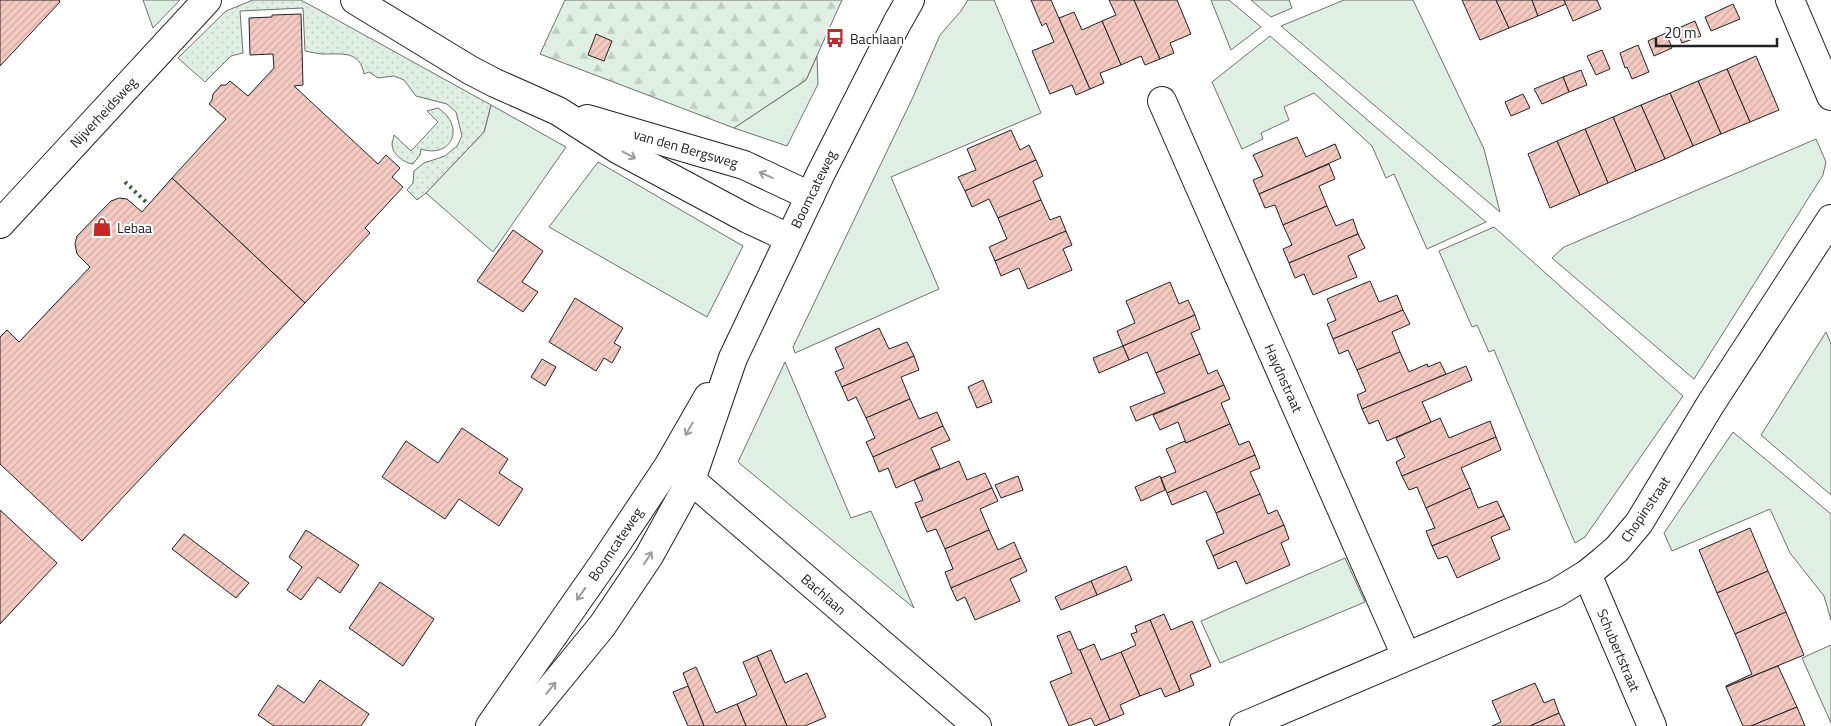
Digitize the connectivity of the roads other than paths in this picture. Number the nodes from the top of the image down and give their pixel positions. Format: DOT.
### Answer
graph roads {
  1 [pos="207,0"];
  2 [pos="355,0"];
  3 [pos="1790,0"];
  4 [pos="904,8"];
  5 [pos="1831,96"];
  6 [pos="1162,101"];
  7 [pos="558,111"];
  8 [pos="810,196"];
  9 [pos="1831,219"];
  10 [pos="0,224"];
  11 [pos="789,238"];
  12 [pos="733,358"];
  13 [pos="668,466"];
  14 [pos="691,480"];
  15 [pos="1587,574"];
  16 [pos="1406,656"];
  17 [pos="490,726"];
  18 [pos="520,726"];
  19 [pos="977,726"];
  20 [pos="1244,726"];
  21 [pos="1652,726"];
  1 -- 10 [label="street, Nijverheidsweg"];
  2 -- 7 [label="street, van den Bergsweg"];
  3 -- 5 [label="street"];
  4 -- 8 [label="street, Boomcateweg"];
  6 -- 16 [label="street, Haydnstraat"];
  8 -- 7 [label="street, van den Bergsweg, one-way"];
  7 -- 11 [label="street, van den Bergsweg, one-way"];
  8 -- 11 [label="street, Boomcateweg"];
  9 -- 15 [label="street, Chopinstraat"];
  11 -- 12 [label="street, Boomcateweg"];
  12 -- 13 [label="street, Boomcateweg, one-way"];
  12 -- 14 [label="street, Boomcateweg"];
  13 -- 14 [label="street, Bachlaan"];
  13 -- 17 [label="street, Boomcateweg, one-way"];
  18 -- 14 [label="street, Boomcateweg, one-way"];
  14 -- 19 [label="street, Bachlaan"];
  15 -- 16 [label="street, Chopinstraat"];
  15 -- 21 [label="street, Schubertstraat"];
  16 -- 20 [label="street, Chopinstraat"];
}
